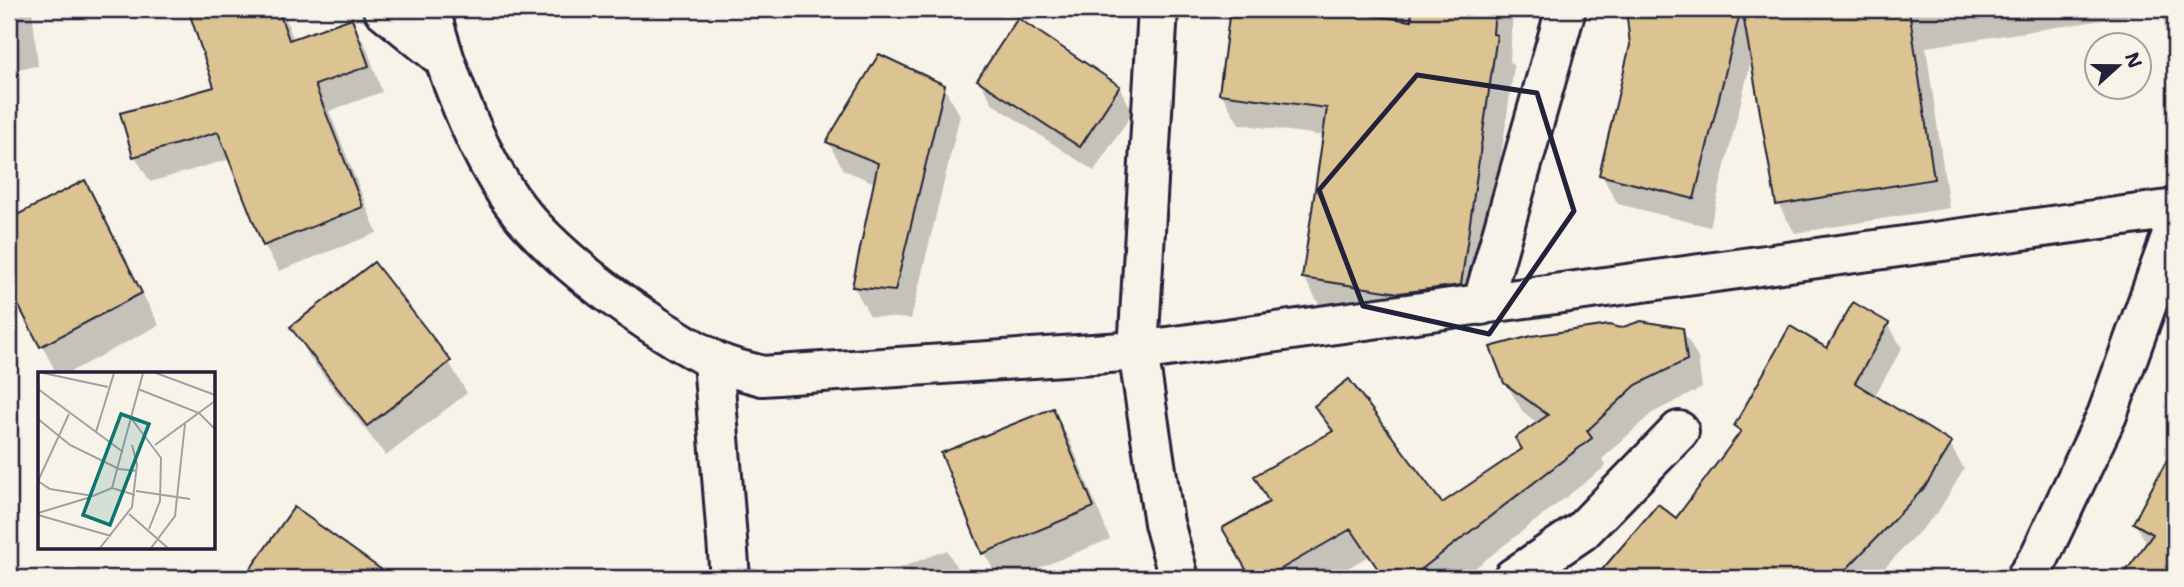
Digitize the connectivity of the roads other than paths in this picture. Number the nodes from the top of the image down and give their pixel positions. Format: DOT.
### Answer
graph roads {
  1 [pos="383,9"];
  2 [pos="430,9"];
  3 [pos="1158,9"];
  4 [pos="1566,9"];
  5 [pos="443,58"];
  6 [pos="2175,209"];
  7 [pos="2175,226"];
  8 [pos="1482,305"];
  9 [pos="1138,351"];
  10 [pos="713,361"];
  11 [pos="1679,432"];
  12 [pos="730,578"];
  13 [pos="1180,578"];
  14 [pos="1513,578"];
  15 [pos="2026,578"];
  1 -- 5 [label="street"];
  2 -- 5 [label="street"];
  3 -- 9 [label="street"];
  4 -- 8 [label="street"];
  5 -- 10 [label="street"];
  6 -- 8 [label="street"];
  7 -- 15 [label="street"];
  8 -- 9 [label="street"];
  9 -- 10 [label="street"];
  9 -- 13 [label="street"];
  10 -- 12 [label="street"];
  11 -- 14 [label="street"];
}
